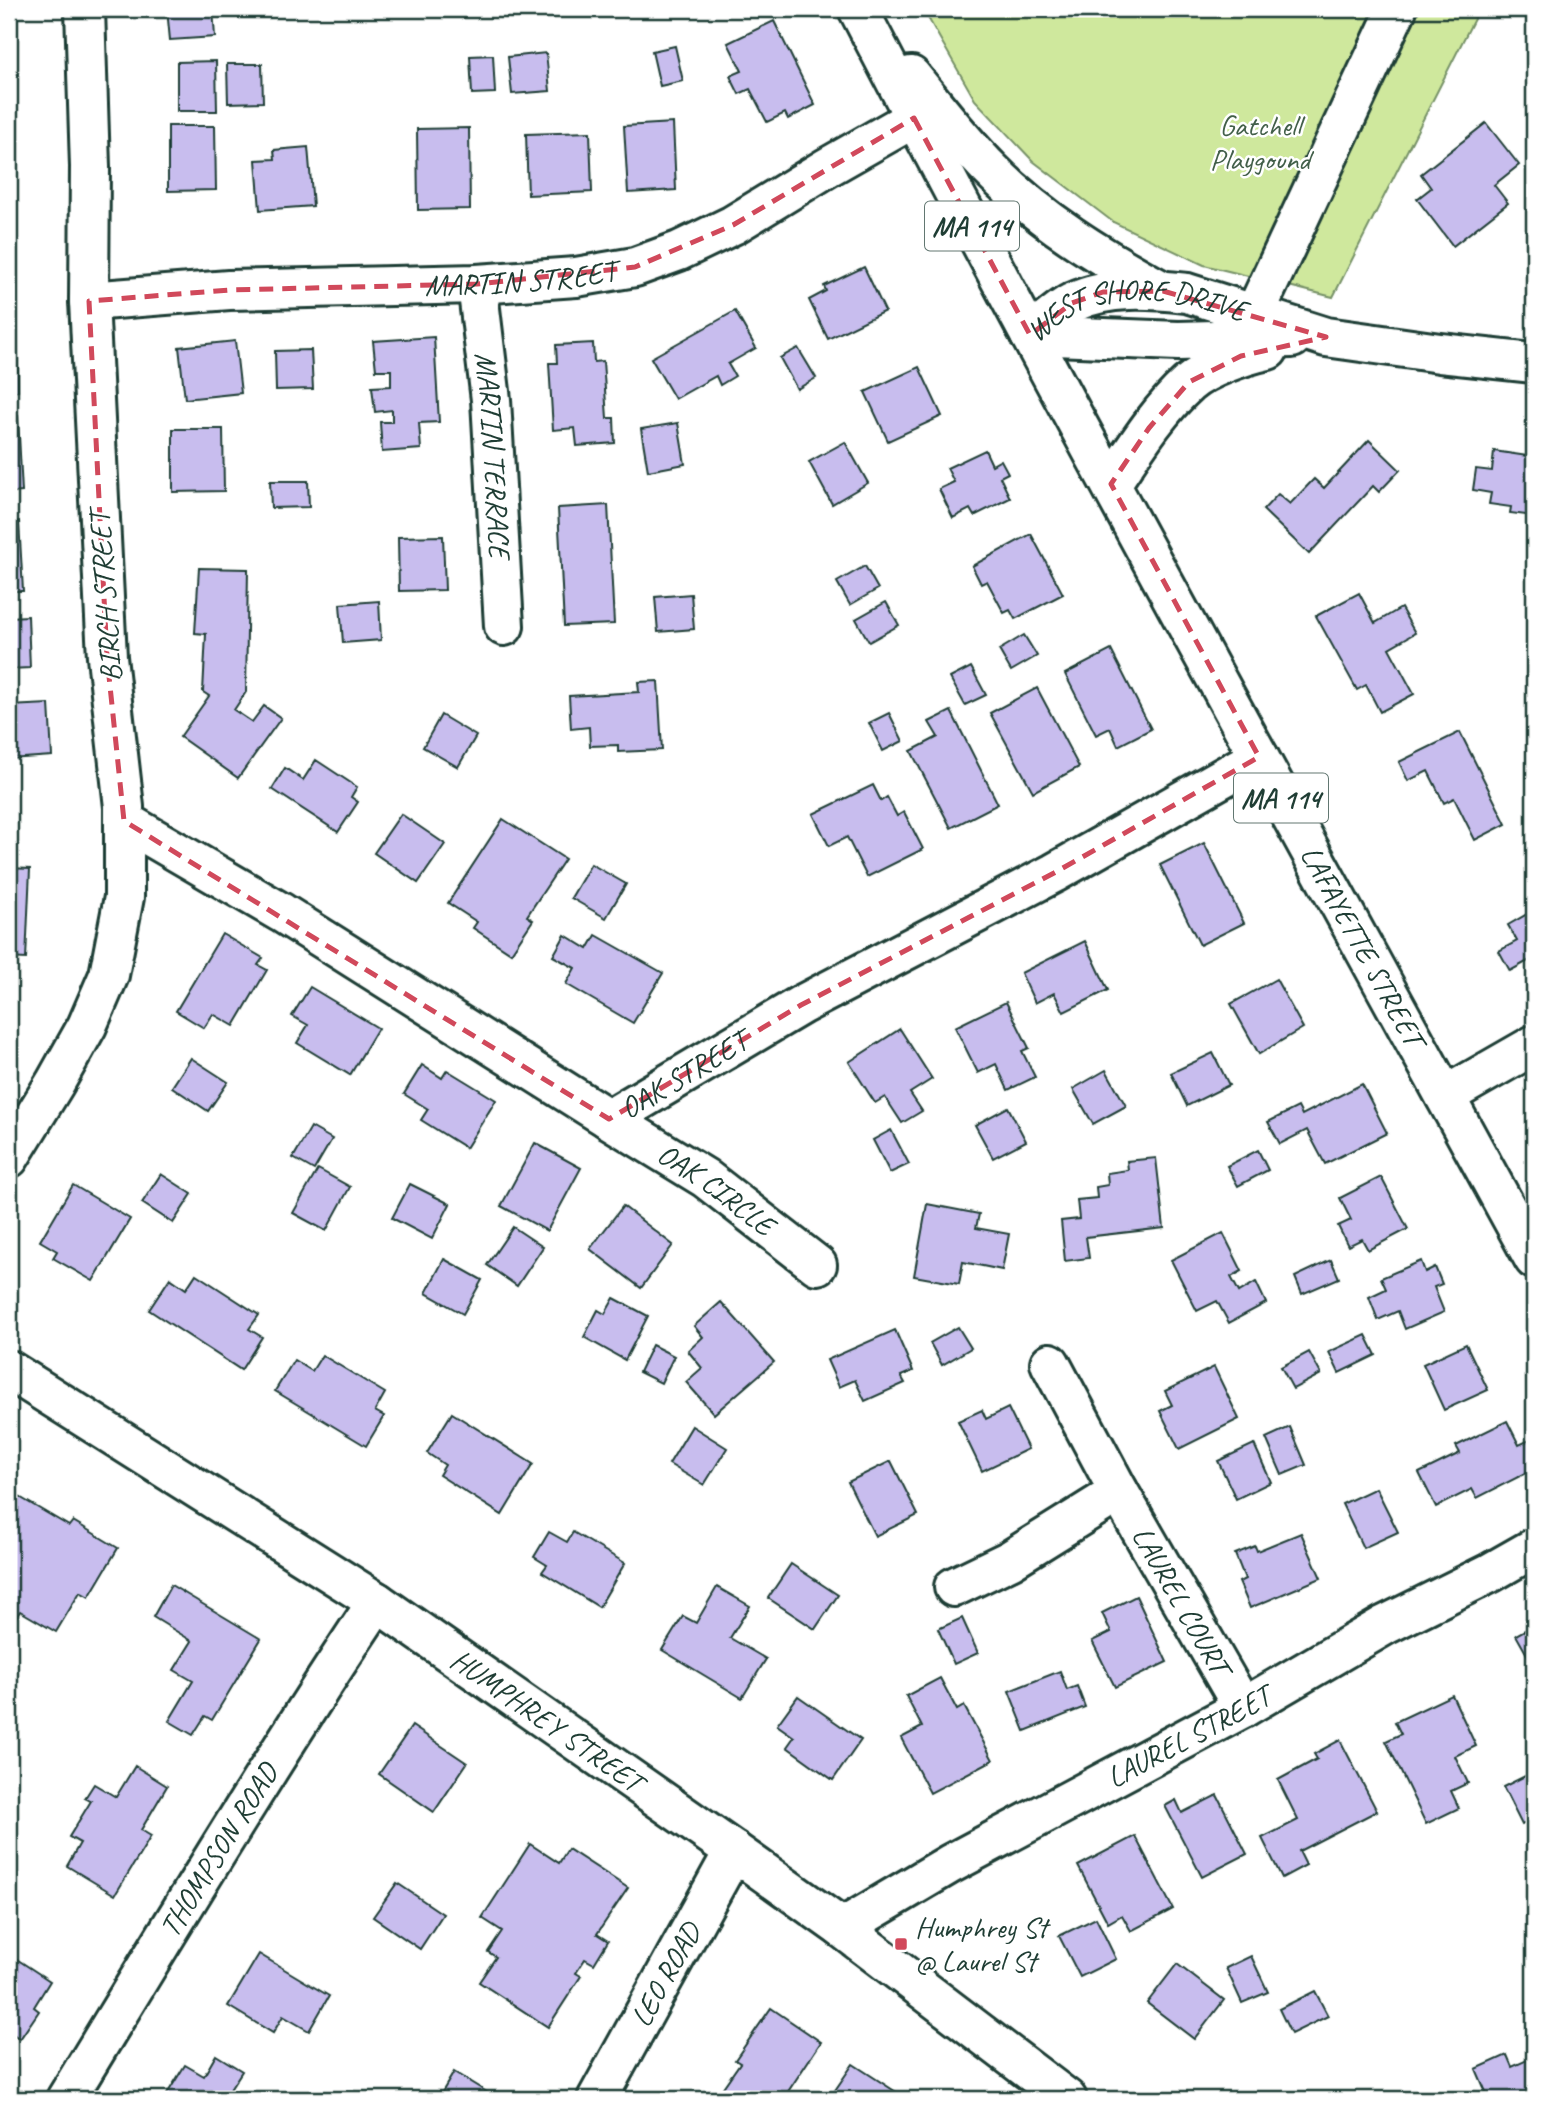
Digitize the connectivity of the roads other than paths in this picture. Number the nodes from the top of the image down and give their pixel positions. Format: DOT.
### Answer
graph roads {
  1 [pos="85,9"];
  2 [pos="1397,9"];
  3 [pos="858,10"];
  4 [pos="914,118"];
  5 [pos="477,284"];
  6 [pos="1163,291"];
  7 [pos="89,301"];
  8 [pos="1254,315"];
  9 [pos="1030,335"];
  10 [pos="1326,337"];
  11 [pos="1534,363"];
  12 [pos="1111,484"];
  13 [pos="504,626"];
  14 [pos="1259,757"];
  15 [pos="124,821"];
  16 [pos="1534,1045"];
  17 [pos="1445,1097"];
  18 [pos="610,1119"];
  19 [pos="9,1157"];
  20 [pos="1534,1259"];
  21 [pos="817,1265"];
  22 [pos="1050,1363"];
  23 [pos="9,1370"];
  24 [pos="1119,1492"];
  25 [pos="1534,1548"];
  26 [pos="954,1587"];
  27 [pos="377,1602"];
  28 [pos="1243,1708"];
  29 [pos="734,1851"];
  30 [pos="842,1928"];
  31 [pos="66,2099"];
  32 [pos="597,2099"];
  33 [pos="1067,2099"];
  1 -- 7 [label="street, BIRCH STREET"];
  2 -- 8 [label="street"];
  3 -- 4 [label="street, LAFAYETTE STREET / MA 114"];
  3 -- 6 [label="street"];
  4 -- 5 [label="street, MARTIN STREET"];
  4 -- 9 [label="street, LAFAYETTE STREET / MA 114"];
  5 -- 7 [label="street, MARTIN STREET"];
  5 -- 13 [label="street, MARTIN TERRACE"];
  6 -- 8 [label="street, WEST SHORE DRIVE"];
  6 -- 9 [label="street, WEST SHORE DRIVE"];
  7 -- 15 [label="street, BIRCH STREET"];
  8 -- 10 [label="street, WEST SHORE DRIVE"];
  9 -- 10 [label="street, WEST SHORE DRIVE"];
  9 -- 12 [label="street, LAFAYETTE STREET / MA 114"];
  10 -- 11 [label="street, WEST SHORE DRIVE"];
  10 -- 12 [label="street"];
  12 -- 14 [label="street, LAFAYETTE STREET / MA 114"];
  14 -- 17 [label="street, LAFAYETTE STREET / MA 114"];
  14 -- 18 [label="street, OAK STREET"];
  15 -- 18 [label="street, OAK STREET"];
  15 -- 19 [label="street, BIRCH STREET"];
  16 -- 17 [label="street"];
  17 -- 20 [label="street, LAFAYETTE STREET / MA 114"];
  18 -- 21 [label="street, OAK CIRCLE"];
  22 -- 24 [label="street, LAUREL COURT"];
  23 -- 27 [label="street, HUMPHREY STREET"];
  24 -- 26 [label="street, LAUREL COURT"];
  24 -- 28 [label="street, LAUREL COURT"];
  25 -- 28 [label="street, LAUREL STREET"];
  27 -- 29 [label="street, HUMPHREY STREET"];
  27 -- 31 [label="street, THOMPSON ROAD"];
  28 -- 30 [label="street, LAUREL STREET"];
  29 -- 30 [label="street, HUMPHREY STREET"];
  29 -- 32 [label="street, LEO ROAD"];
  30 -- 33 [label="street, HUMPHREY STREET"];
}
